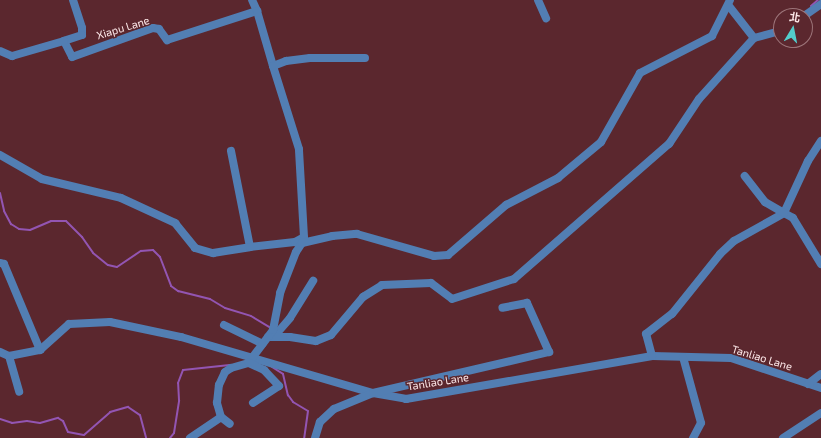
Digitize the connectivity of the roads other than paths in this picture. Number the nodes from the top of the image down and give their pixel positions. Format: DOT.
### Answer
graph roads {
  1 [pos="73,0"];
  2 [pos="252,0"];
  3 [pos="538,0"];
  4 [pos="730,3"];
  5 [pos="257,11"];
  6 [pos="546,18"];
  7 [pos="773,33"];
  8 [pos="754,38"];
  9 [pos="64,41"];
  10 [pos="0,51"];
  11 [pos="365,58"];
  12 [pos="273,66"];
  13 [pos="821,141"];
  14 [pos="231,151"];
  15 [pos="0,155"];
  16 [pos="745,176"];
  17 [pos="784,212"];
  18 [pos="250,247"];
  19 [pos="0,263"];
  20 [pos="821,264"];
  21 [pos="313,281"];
  22 [pos="502,308"];
  23 [pos="224,326"];
  24 [pos="273,330"];
  25 [pos="265,341"];
  26 [pos="40,350"];
  27 [pos="0,352"];
  28 [pos="9,356"];
  29 [pos="652,356"];
  30 [pos="683,357"];
  31 [pos="252,358"];
  32 [pos="821,374"];
  33 [pos="808,384"];
  34 [pos="821,388"];
  35 [pos="19,392"];
  36 [pos="373,393"];
  37 [pos="253,403"];
  38 [pos="821,413"];
  39 [pos="221,417"];
  40 [pos="230,424"];
  41 [pos="190,438"];
  42 [pos="315,438"];
  43 [pos="694,438"];
  44 [pos="783,438"];
  1 -- 9 [label="street, Xiapu Lane"];
  2 -- 5 [label="street"];
  3 -- 6 [label="street"];
  4 -- 8 [label="street"];
  4 -- 24 [label="street"];
  5 -- 9 [label="street, Xiapu Lane"];
  5 -- 12 [label="street"];
  7 -- 8 [label="street"];
  8 -- 25 [label="street"];
  9 -- 10 [label="street"];
  11 -- 12 [label="street"];
  12 -- 18 [label="street"];
  13 -- 17 [label="street"];
  14 -- 18 [label="street"];
  15 -- 18 [label="street"];
  16 -- 17 [label="street"];
  17 -- 20 [label="street"];
  17 -- 29 [label="street"];
  19 -- 26 [label="street"];
  21 -- 24 [label="street"];
  22 -- 36 [label="street"];
  23 -- 25 [label="street"];
  24 -- 25 [label="street"];
  25 -- 31 [label="street"];
  26 -- 28 [label="street, Tanliao Lane"];
  26 -- 31 [label="street, Tanliao Lane"];
  27 -- 28 [label="street"];
  28 -- 35 [label="street"];
  29 -- 30 [label="street, Tanliao Lane"];
  29 -- 36 [label="street, Tanliao Lane"];
  30 -- 33 [label="street, Tanliao Lane"];
  30 -- 43 [label="street"];
  31 -- 36 [label="street, Tanliao Lane"];
  32 -- 33 [label="street"];
  33 -- 34 [label="street, Tanliao Lane"];
  36 -- 42 [label="street"];
  37 -- 39 [label="street"];
  38 -- 44 [label="street"];
  39 -- 40 [label="street"];
  39 -- 41 [label="street"];
}
